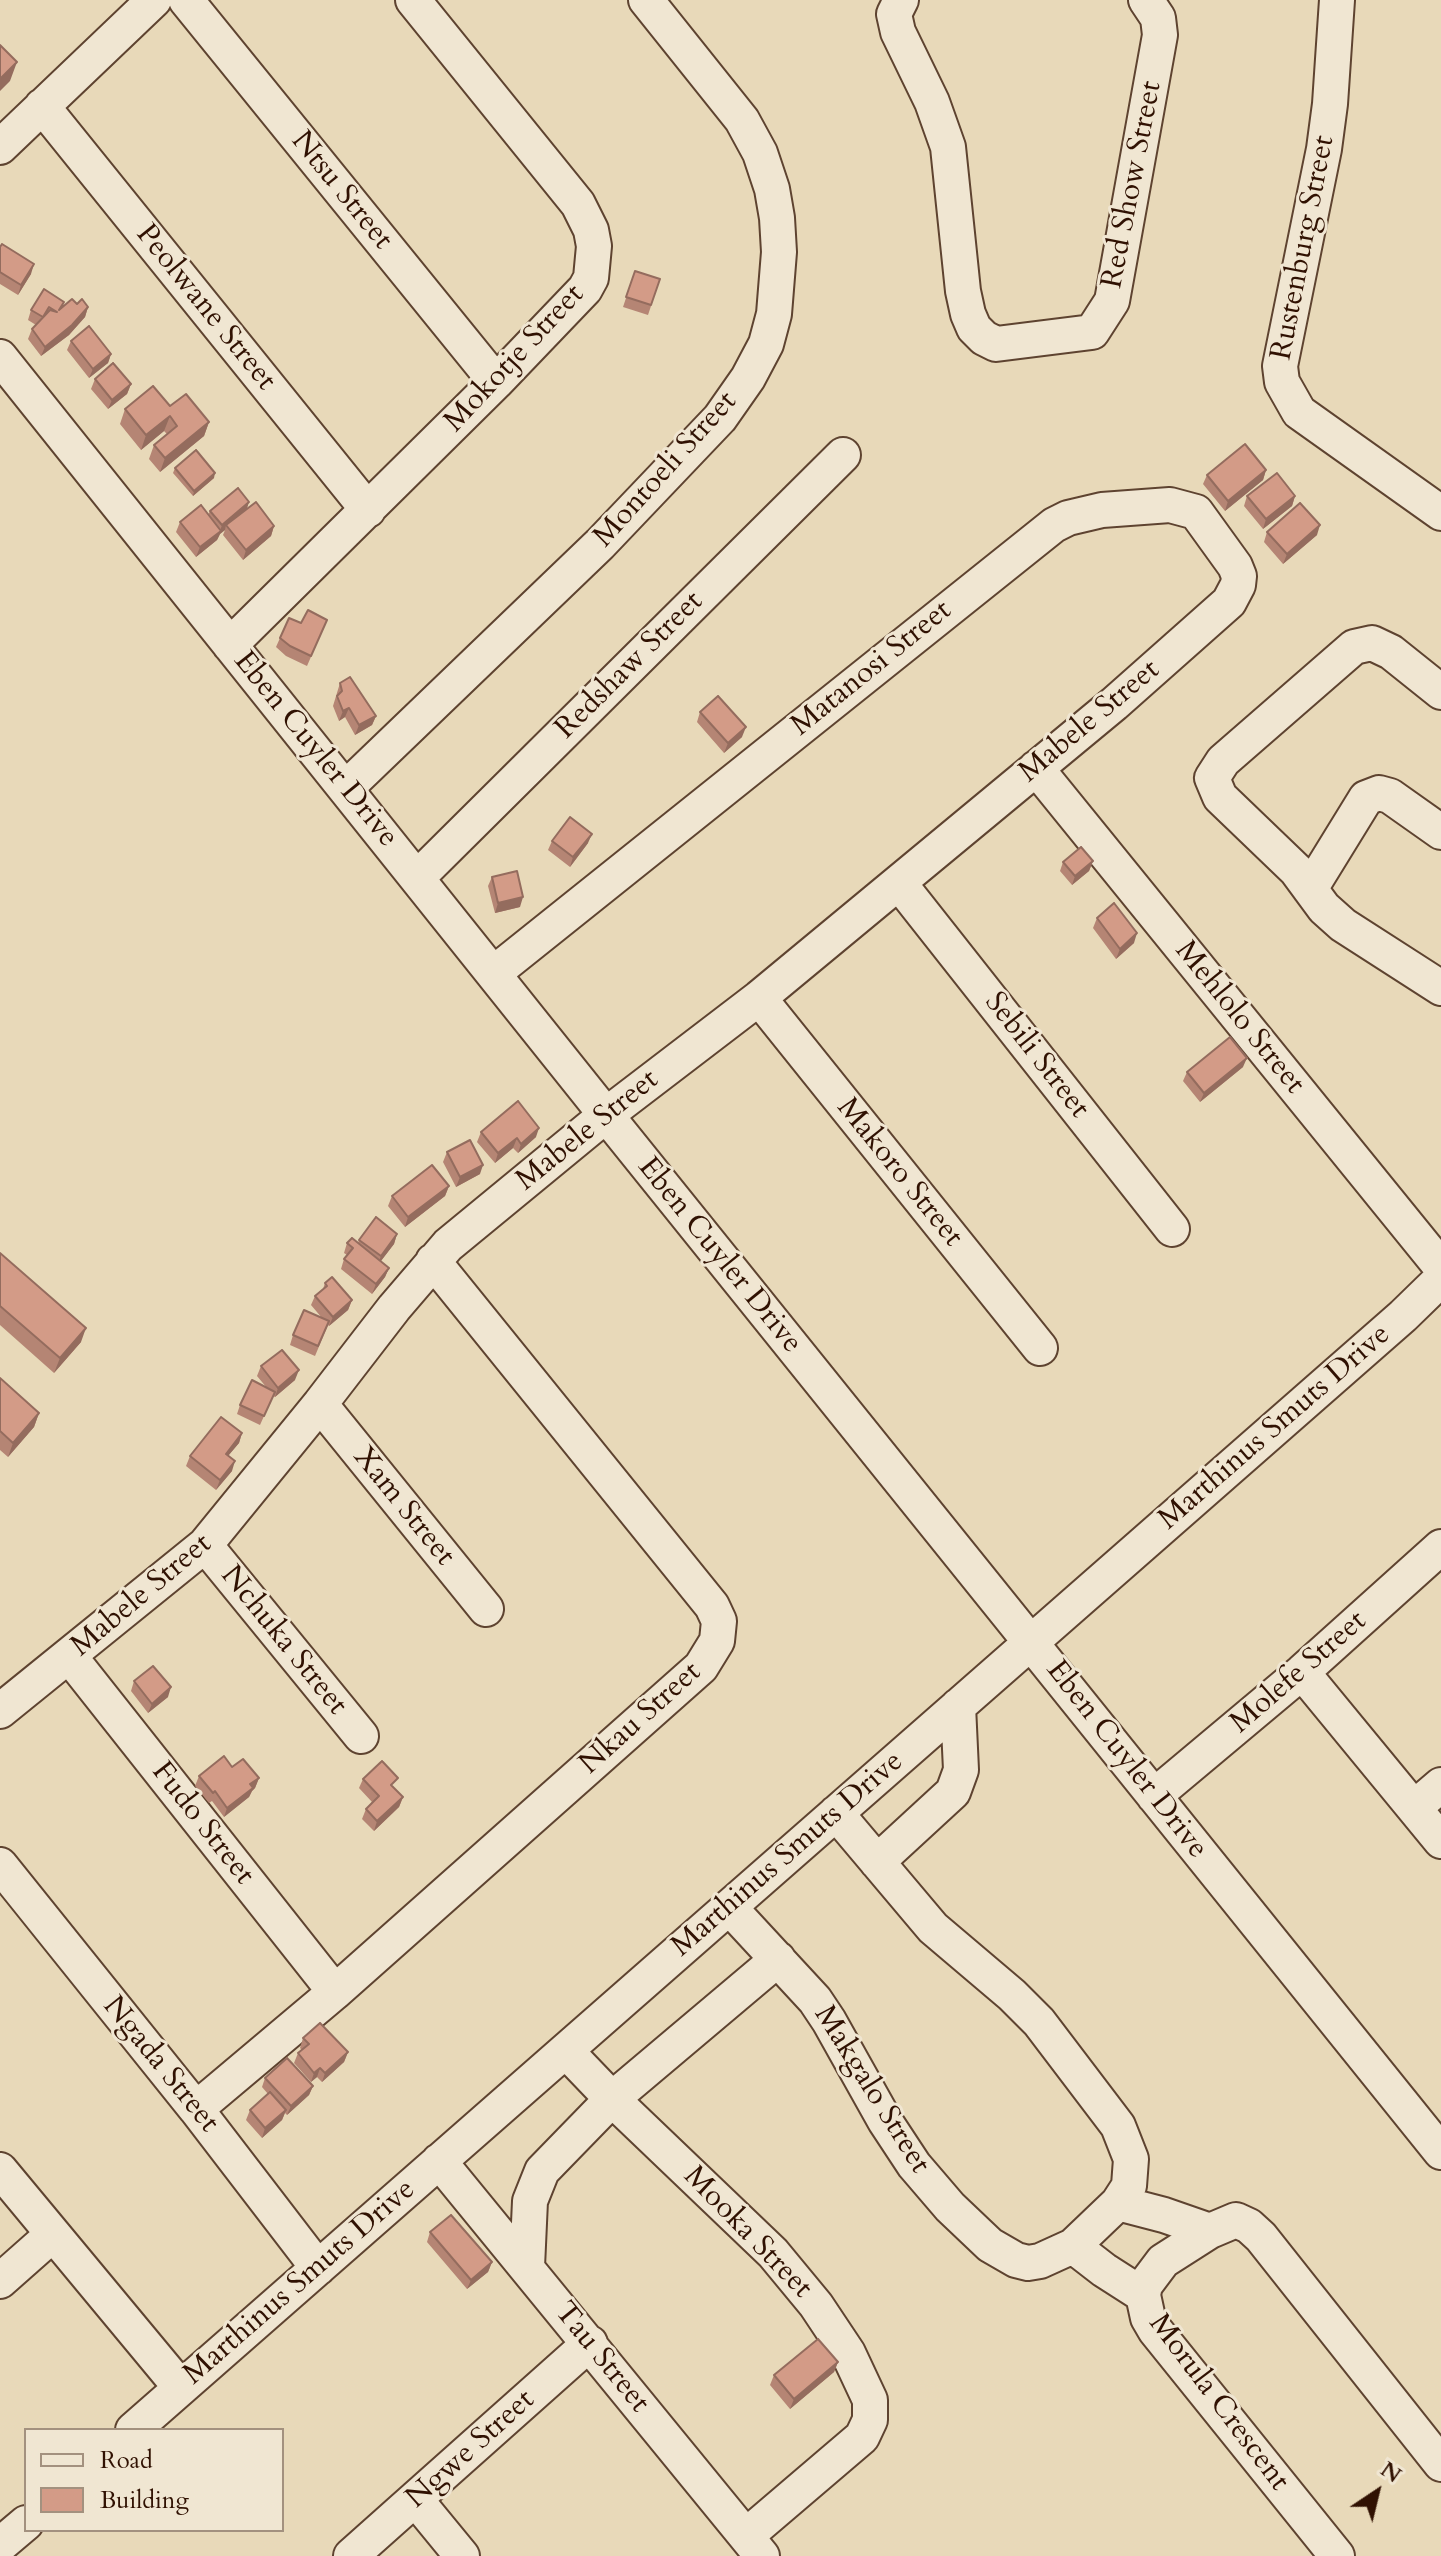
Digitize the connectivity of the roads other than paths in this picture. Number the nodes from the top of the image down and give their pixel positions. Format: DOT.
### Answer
graph roads {
  1 [pos="154,0"];
  2 [pos="186,0"];
  3 [pos="413,0"];
  4 [pos="646,0"];
  5 [pos="901,0"];
  6 [pos="1146,0"];
  7 [pos="1337,0"];
  8 [pos="42,106"];
  9 [pos="0,147"];
  10 [pos="0,357"];
  11 [pos="496,382"];
  12 [pos="843,455"];
  13 [pos="1439,502"];
  14 [pos="368,510"];
  15 [pos="1229,602"];
  16 [pos="230,645"];
  17 [pos="1441,692"];
  18 [pos="1036,768"];
  19 [pos="346,788"];
  20 [pos="1441,832"];
  21 [pos="418,877"];
  22 [pos="899,883"];
  23 [pos="1310,889"];
  24 [pos="494,973"];
  25 [pos="1441,988"];
  26 [pos="759,998"];
  27 [pos="606,1115"];
  28 [pos="1172,1229"];
  29 [pos="433,1261"];
  30 [pos="1441,1267"];
  31 [pos="1441,1279"];
  32 [pos="1040,1348"];
  33 [pos="320,1404"];
  34 [pos="205,1545"];
  35 [pos="1441,1547"];
  36 [pos="486,1609"];
  37 [pos="1032,1641"];
  38 [pos="70,1657"];
  39 [pos="1302,1672"];
  40 [pos="958,1706"];
  41 [pos="0,1711"];
  42 [pos="361,1736"];
  43 [pos="1441,1785"];
  44 [pos="1154,1796"];
  45 [pos="1414,1808"];
  46 [pos="836,1813"];
  47 [pos="1441,1841"];
  48 [pos="877,1862"];
  49 [pos="0,1865"];
  50 [pos="729,1907"];
  51 [pos="778,1959"];
  52 [pos="335,1992"];
  53 [pos="566,2051"];
  54 [pos="612,2099"];
  55 [pos="196,2109"];
  56 [pos="1441,2152"];
  57 [pos="439,2161"];
  58 [pos="0,2170"];
  59 [pos="1118,2203"];
  60 [pos="1210,2231"];
  61 [pos="52,2235"];
  62 [pos="1073,2246"];
  63 [pos="527,2267"];
  64 [pos="318,2268"];
  65 [pos="0,2281"];
  66 [pos="1143,2295"];
  67 [pos="590,2343"];
  68 [pos="181,2388"];
  69 [pos="135,2428"];
  70 [pos="1441,2464"];
  71 [pos="416,2500"];
  72 [pos="24,2525"];
  73 [pos="0,2545"];
  74 [pos="754,2546"];
  75 [pos="351,2556"];
  76 [pos="462,2556"];
  77 [pos="1337,2556"];
  1 -- 8 [label="street"];
  2 -- 11 [label="street, Ntsu Street"];
  3 -- 11 [label="street, Mokotje Street"];
  4 -- 19 [label="street, Montoeli Street"];
  5 -- 6 [label="street, Red Show Street"];
  7 -- 13 [label="street, Rustenburg Street"];
  8 -- 9 [label="street"];
  8 -- 14 [label="street, Peolwane Street"];
  10 -- 16 [label="street, Eben Cuyler Drive"];
  11 -- 14 [label="street, Mokotje Street"];
  12 -- 21 [label="street, Redshaw Street"];
  14 -- 16 [label="street, Mokotje Street"];
  15 -- 18 [label="street, Mabele Street"];
  15 -- 24 [label="street, Matanosi Street"];
  16 -- 19 [label="street, Eben Cuyler Drive"];
  17 -- 23 [label="street"];
  18 -- 22 [label="street, Mabele Street"];
  18 -- 30 [label="street, Mehlolo Street"];
  19 -- 21 [label="street, Eben Cuyler Drive"];
  20 -- 23 [label="street"];
  21 -- 24 [label="street, Eben Cuyler Drive"];
  22 -- 26 [label="street, Mabele Street"];
  22 -- 28 [label="street, Sebili Street"];
  23 -- 25 [label="street"];
  24 -- 27 [label="street, Eben Cuyler Drive"];
  26 -- 27 [label="street, Mabele Street"];
  26 -- 32 [label="street, Makoro Street"];
  27 -- 29 [label="street, Mabele Street"];
  27 -- 37 [label="street, Eben Cuyler Drive"];
  29 -- 33 [label="street, Mabele Street"];
  29 -- 52 [label="street, Nkau Street"];
  31 -- 37 [label="street, Marthinus Smuts Drive"];
  33 -- 34 [label="street, Mabele Street"];
  33 -- 36 [label="street, Xam Street"];
  34 -- 38 [label="street, Mabele Street"];
  34 -- 42 [label="street, Nchuka Street"];
  35 -- 39 [label="street, Molefe Street"];
  37 -- 40 [label="street, Marthinus Smuts Drive"];
  37 -- 44 [label="street, Eben Cuyler Drive"];
  38 -- 41 [label="street, Mabele Street"];
  38 -- 52 [label="street, Fudo Street"];
  39 -- 44 [label="street, Molefe Street"];
  39 -- 45 [label="street"];
  40 -- 46 [label="street, Marthinus Smuts Drive"];
  40 -- 48 [label="street"];
  43 -- 45 [label="street"];
  44 -- 56 [label="street, Eben Cuyler Drive"];
  45 -- 47 [label="street"];
  46 -- 48 [label="street, Makgalo Street"];
  46 -- 50 [label="street, Marthinus Smuts Drive"];
  48 -- 59 [label="street, Makgalo Street"];
  49 -- 55 [label="street, Ngada Street"];
  50 -- 51 [label="street, Makgalo Street"];
  50 -- 53 [label="street, Marthinus Smuts Drive"];
  51 -- 54 [label="street"];
  51 -- 62 [label="street, Makgalo Street"];
  52 -- 55 [label="street, Nkau Street"];
  53 -- 54 [label="street, Mooka Street"];
  53 -- 57 [label="street, Marthinus Smuts Drive"];
  54 -- 63 [label="street"];
  54 -- 74 [label="street, Mooka Street"];
  55 -- 64 [label="street, Ngada Street"];
  57 -- 63 [label="street, Tau Street"];
  57 -- 64 [label="street, Marthinus Smuts Drive"];
  58 -- 61 [label="street"];
  59 -- 60 [label="street"];
  59 -- 62 [label="street, Makgalo Street"];
  60 -- 66 [label="street, Morula Crescent"];
  60 -- 70 [label="street, Morula Crescent"];
  61 -- 65 [label="street"];
  61 -- 68 [label="street"];
  62 -- 66 [label="street"];
  63 -- 67 [label="street, Tau Street"];
  64 -- 68 [label="street, Marthinus Smuts Drive"];
  66 -- 77 [label="street, Morula Crescent"];
  67 -- 71 [label="street, Ngwe Street"];
  67 -- 74 [label="street, Tau Street"];
  68 -- 69 [label="street, Marthinus Smuts Drive"];
  71 -- 75 [label="street, Ngwe Street"];
  71 -- 76 [label="street"];
  72 -- 73 [label="street"];
}
